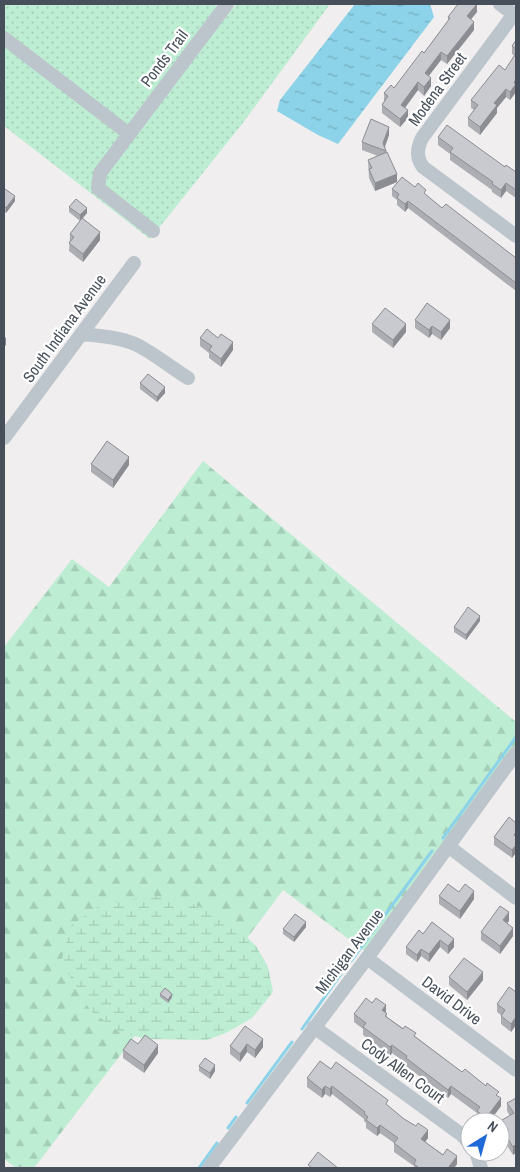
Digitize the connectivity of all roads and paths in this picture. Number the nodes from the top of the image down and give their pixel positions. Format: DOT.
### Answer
graph roads {
  1 [pos="226,4"];
  2 [pos="500,4"];
  3 [pos="515,15"];
  4 [pos="4,38"];
  5 [pos="130,134"];
  6 [pos="153,231"];
  7 [pos="516,236"];
  8 [pos="134,263"];
  9 [pos="81,334"];
  10 [pos="188,378"];
  11 [pos="4,438"];
  12 [pos="516,753"];
  13 [pos="448,846"];
  14 [pos="516,898"];
  15 [pos="367,958"];
  16 [pos="314,1027"];
  17 [pos="516,1070"];
  18 [pos="460,1134"];
  19 [pos="209,1168"];
  1 -- 5 [label="street, Ponds Trail"];
  2 -- 3 [label="street"];
  3 -- 7 [label="street, Modena Street"];
  4 -- 5 [label="street"];
  5 -- 6 [label="street, Ponds Trail"];
  8 -- 9 [label="street, South Indiana Avenue"];
  9 -- 10 [label="street"];
  9 -- 11 [label="street, South Indiana Avenue"];
  12 -- 13 [label="street, Michigan Avenue"];
  13 -- 14 [label="street"];
  13 -- 15 [label="street, Michigan Avenue"];
  15 -- 16 [label="street, Michigan Avenue"];
  15 -- 17 [label="street, David Drive"];
  16 -- 18 [label="street, Cody Allen Court"];
  16 -- 19 [label="street, Michigan Avenue"];
}
